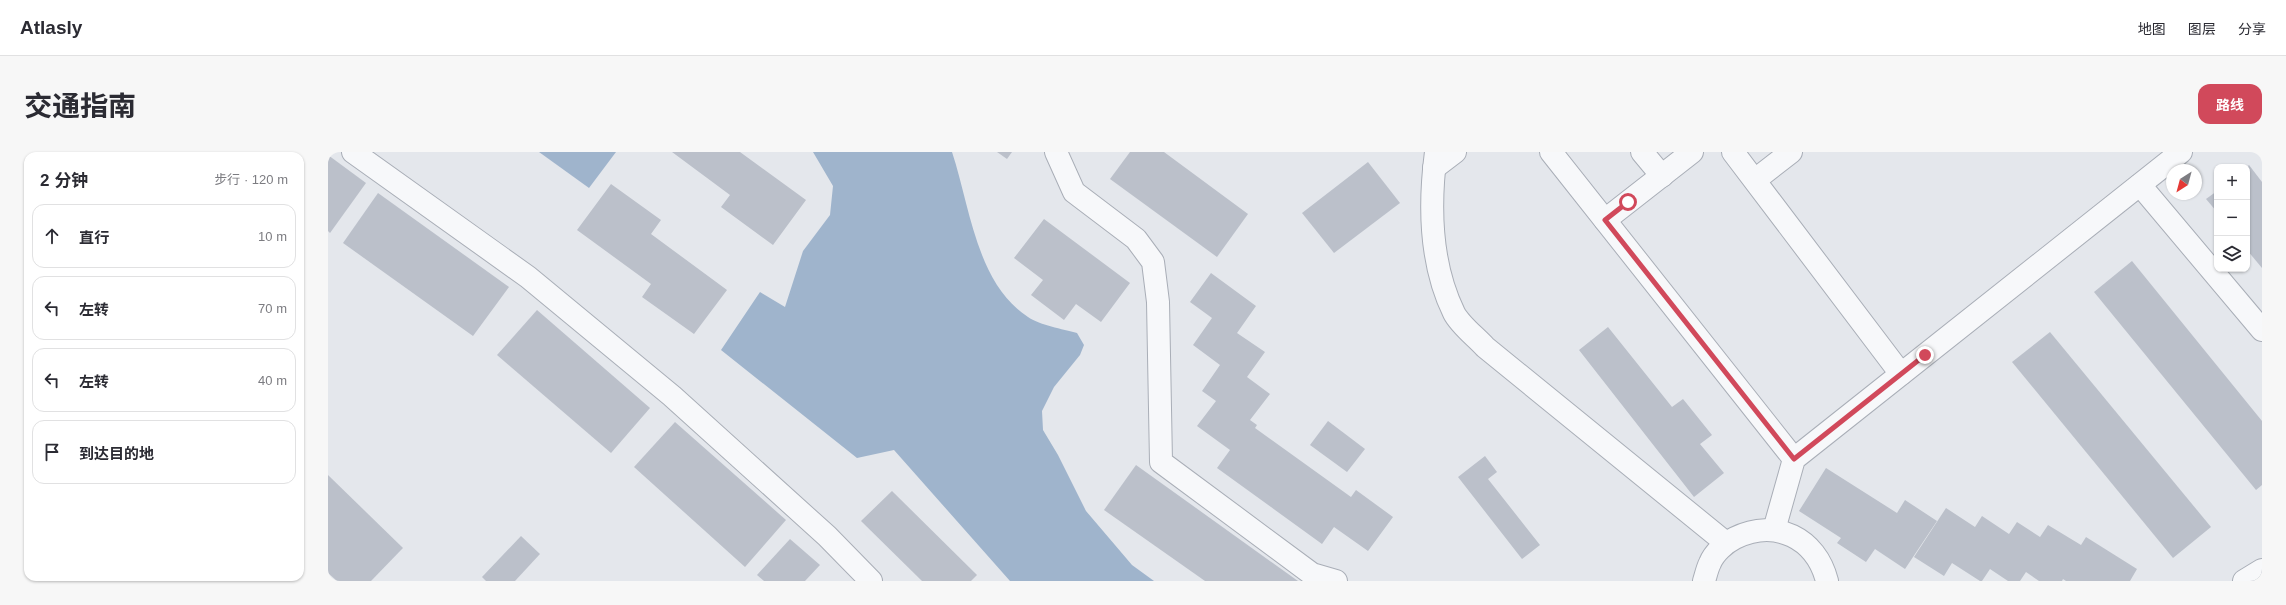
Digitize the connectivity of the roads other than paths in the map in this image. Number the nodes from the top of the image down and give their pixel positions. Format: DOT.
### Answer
graph roads {
  1 [pos="353,152"];
  2 [pos="1056,152"];
  3 [pos="1455,152"];
  4 [pos="1551,152"];
  5 [pos="1642,152"];
  6 [pos="1692,152"];
  7 [pos="1733,152"];
  8 [pos="1791,152"];
  9 [pos="2181,152"];
  10 [pos="1435,160"];
  11 [pos="1662,176"];
  12 [pos="1755,180"];
  13 [pos="2140,185"];
  14 [pos="1605,220"];
  15 [pos="2262,330"];
  16 [pos="1901,374"];
  17 [pos="1794,459"];
  18 [pos="1774,530"];
  19 [pos="1726,543"];
  20 [pos="2262,570"];
  21 [pos="871,581"];
  22 [pos="1336,581"];
  23 [pos="1704,581"];
  24 [pos="1827,581"];
  25 [pos="2244,581"];
  1 -- 21 [label="street"];
  2 -- 22 [label="street"];
  3 -- 10 [label="street"];
  4 -- 14 [label="street"];
  5 -- 11 [label="street"];
  6 -- 11 [label="street"];
  7 -- 12 [label="street"];
  8 -- 12 [label="street"];
  9 -- 13 [label="street"];
  10 -- 19 [label="street"];
  11 -- 14 [label="street"];
  12 -- 16 [label="street"];
  13 -- 15 [label="street"];
  13 -- 16 [label="street"];
  14 -- 17 [label="street"];
  16 -- 17 [label="street"];
  17 -- 18 [label="street"];
  18 -- 19 [label="street"];
  18 -- 24 [label="street"];
  19 -- 23 [label="street"];
  20 -- 25 [label="street"];
}
